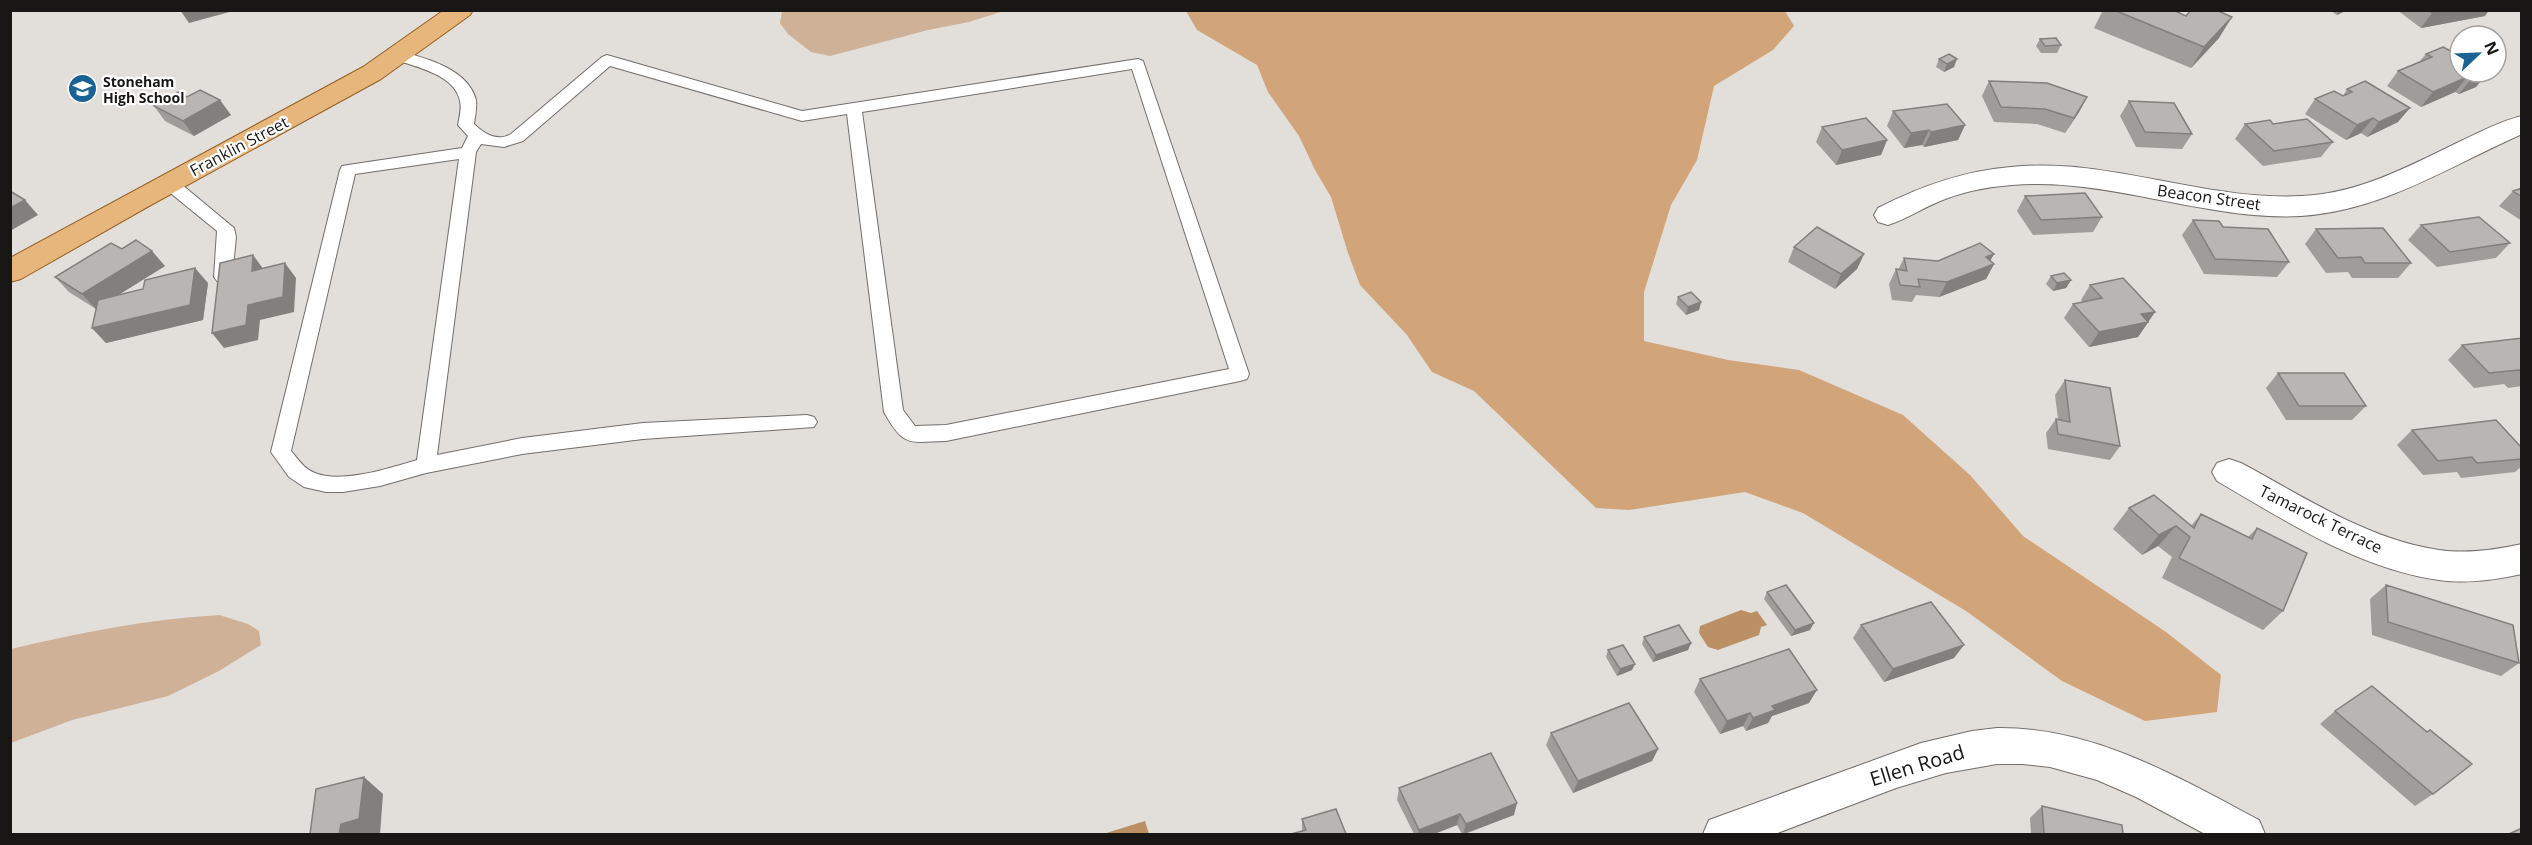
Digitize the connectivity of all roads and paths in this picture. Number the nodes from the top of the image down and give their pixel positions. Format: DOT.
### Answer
graph roads {
  1 [pos="462,10"];
  2 [pos="399,56"];
  3 [pos="854,107"];
  4 [pos="2522,124"];
  5 [pos="472,145"];
  6 [pos="169,183"];
  7 [pos="1888,215"];
  8 [pos="10,272"];
  9 [pos="223,277"];
  10 [pos="807,422"];
  11 [pos="426,465"];
  12 [pos="2229,472"];
  13 [pos="2522,559"];
  14 [pos="1724,834"];
  15 [pos="2244,834"];
  1 -- 2 [label="main road, Franklin Street"];
  2 -- 5 [label="lane"];
  2 -- 6 [label="main road, Franklin Street"];
  3 -- 3 [label="lane"];
  3 -- 5 [label="lane"];
  4 -- 7 [label="street, Beacon Street"];
  5 -- 11 [label="lane"];
  5 -- 11 [label="lane"];
  6 -- 8 [label="main road, Franklin Street"];
  6 -- 9 [label="lane"];
  10 -- 11 [label="lane"];
  12 -- 13 [label="street, Tamarock Terrace"];
  14 -- 15 [label="street, Ellen Road"];
}
